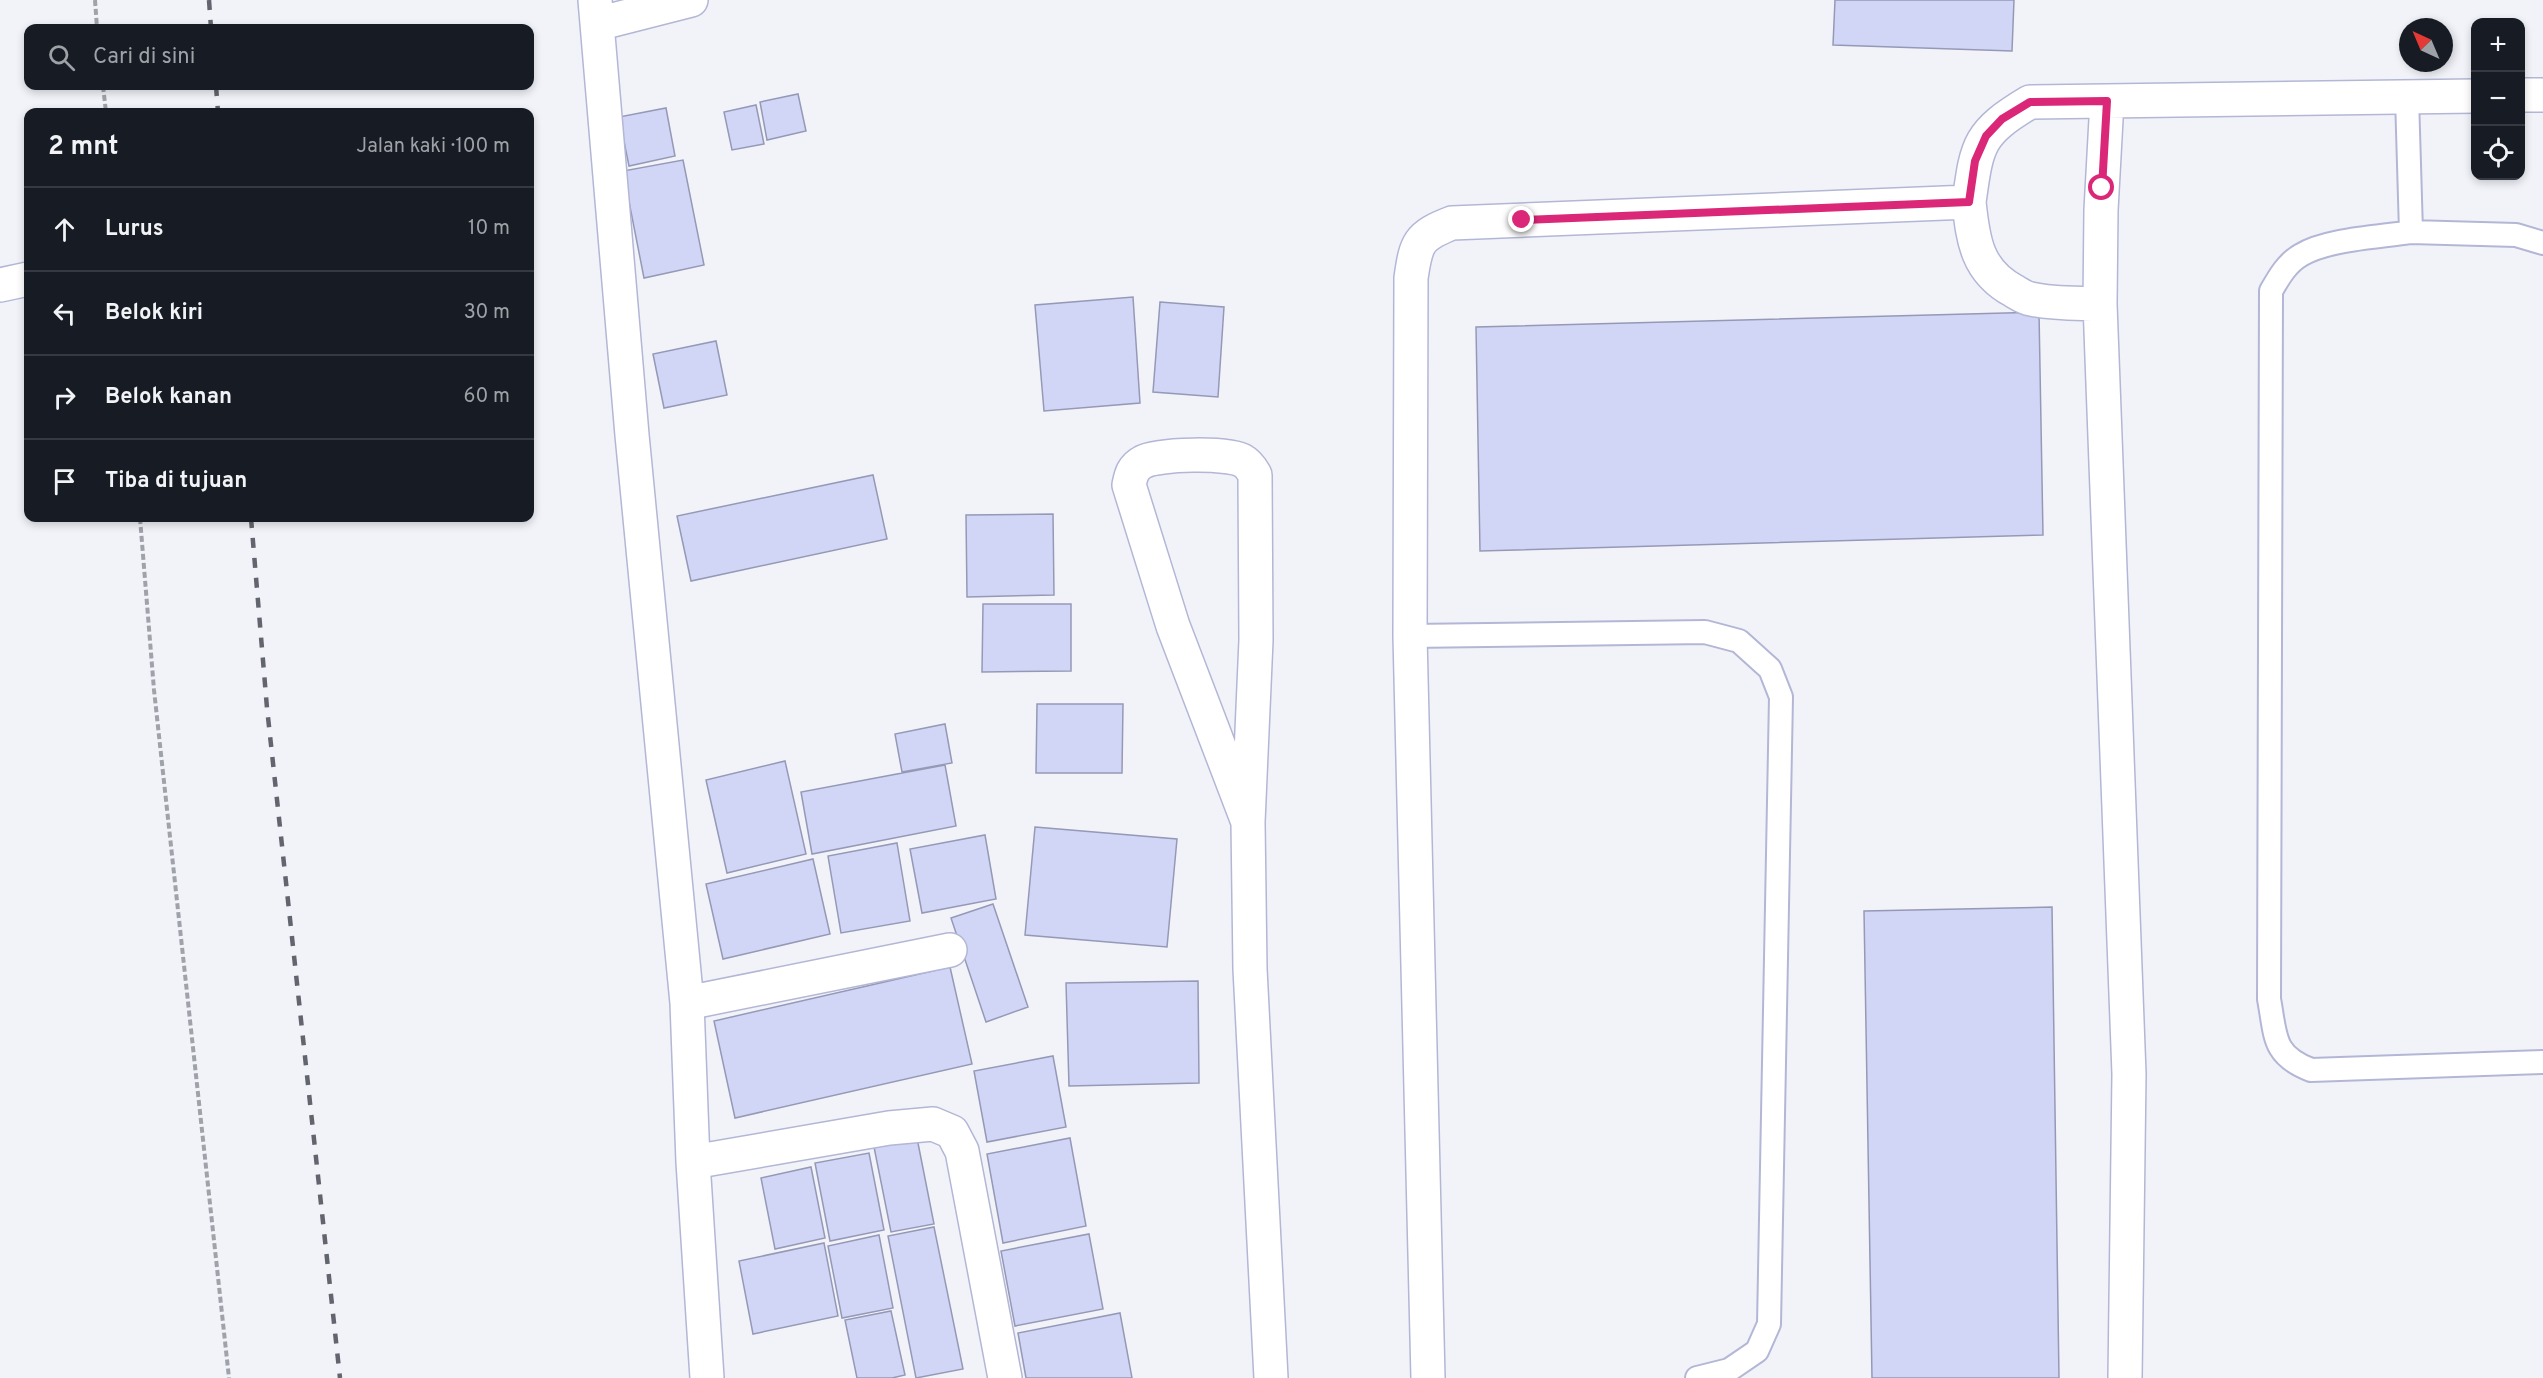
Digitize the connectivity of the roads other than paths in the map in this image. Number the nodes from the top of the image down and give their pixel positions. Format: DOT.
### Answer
graph roads {
  1 [pos="691,0"];
  2 [pos="596,12"];
  3 [pos="2525,95"];
  4 [pos="2543,95"];
  5 [pos="2471,96"];
  6 [pos="2407,97"];
  7 [pos="2107,101"];
  8 [pos="1969,202"];
  9 [pos="2411,232"];
  10 [pos="2543,243"];
  11 [pos="24,280"];
  12 [pos="0,285"];
  13 [pos="2100,304"];
  14 [pos="1410,636"];
  15 [pos="1248,822"];
  16 [pos="950,950"];
  17 [pos="687,1003"];
  18 [pos="2543,1062"];
  19 [pos="693,1162"];
  20 [pos="707,1378"];
  21 [pos="1005,1378"];
  22 [pos="1271,1378"];
  23 [pos="1428,1378"];
  24 [pos="1697,1378"];
  25 [pos="2126,1378"];
  1 -- 2 [label="street"];
  2 -- 17 [label="street"];
  3 -- 4 [label="street"];
  5 -- 6 [label="street"];
  6 -- 7 [label="street"];
  6 -- 9 [label="lane"];
  7 -- 8 [label="street"];
  7 -- 13 [label="street"];
  8 -- 13 [label="street"];
  8 -- 14 [label="street"];
  9 -- 10 [label="lane"];
  9 -- 18 [label="lane"];
  11 -- 12 [label="street"];
  13 -- 25 [label="street"];
  14 -- 23 [label="street"];
  14 -- 24 [label="lane"];
  15 -- 15 [label="street"];
  15 -- 22 [label="street"];
  16 -- 17 [label="street"];
  17 -- 19 [label="street"];
  19 -- 20 [label="street"];
  19 -- 21 [label="street"];
}
